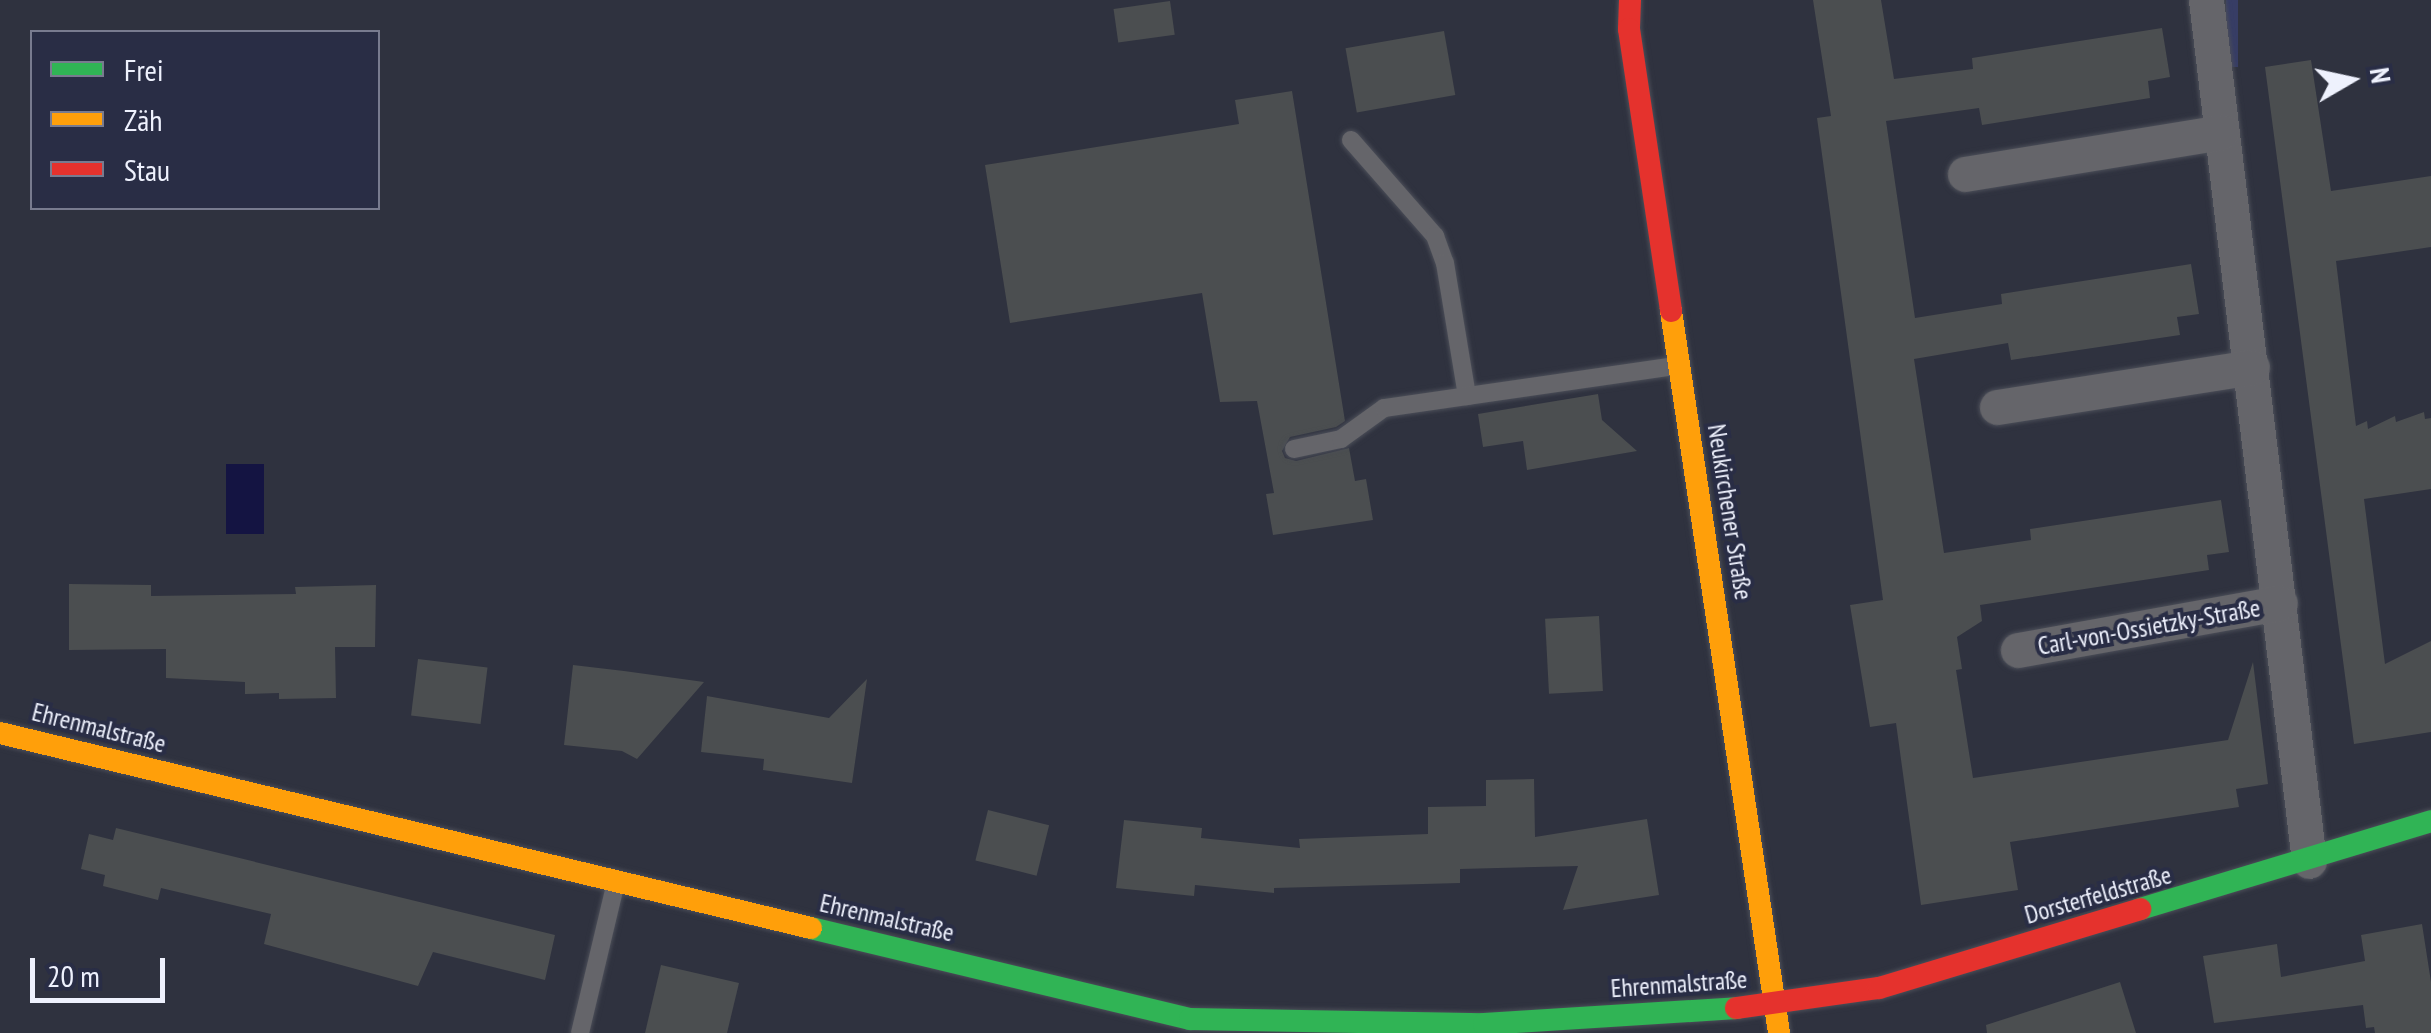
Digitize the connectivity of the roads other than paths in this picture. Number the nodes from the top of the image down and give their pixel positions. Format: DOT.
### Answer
graph roads {
  1 [pos="1630,0"];
  2 [pos="2206,0"];
  3 [pos="2222,132"];
  4 [pos="1351,140"];
  5 [pos="1965,174"];
  6 [pos="1680,365"];
  7 [pos="2252,366"];
  8 [pos="1468,396"];
  9 [pos="1998,407"];
  10 [pos="1294,449"];
  11 [pos="2280,604"];
  12 [pos="2018,650"];
  13 [pos="0,732"];
  14 [pos="2431,822"];
  15 [pos="2309,862"];
  16 [pos="616,882"];
  17 [pos="1776,1005"];
  18 [pos="580,1033"];
  19 [pos="1779,1033"];
  1 -- 6 [label="street, Neukirchener Straße"];
  2 -- 3 [label="street, Carl-von-Ossietzky-Straße"];
  3 -- 5 [label="street"];
  3 -- 7 [label="street, Carl-von-Ossietzky-Straße"];
  4 -- 8 [label="lane"];
  6 -- 8 [label="lane"];
  6 -- 17 [label="street, Neukirchener Straße"];
  7 -- 9 [label="street"];
  7 -- 11 [label="street, Carl-von-Ossietzky-Straße"];
  8 -- 10 [label="lane"];
  11 -- 12 [label="street, Carl-von-Ossietzky-Straße"];
  11 -- 15 [label="street, Carl-von-Ossietzky-Straße"];
  13 -- 16 [label="street, Ehrenmalstraße"];
  14 -- 15 [label="street, Dorsterfeldstraße"];
  15 -- 17 [label="street, Dorsterfeldstraße"];
  16 -- 17 [label="street, Ehrenmalstraße"];
  16 -- 18 [label="lane"];
  17 -- 19 [label="street, Neukirchener Straße"];
}
